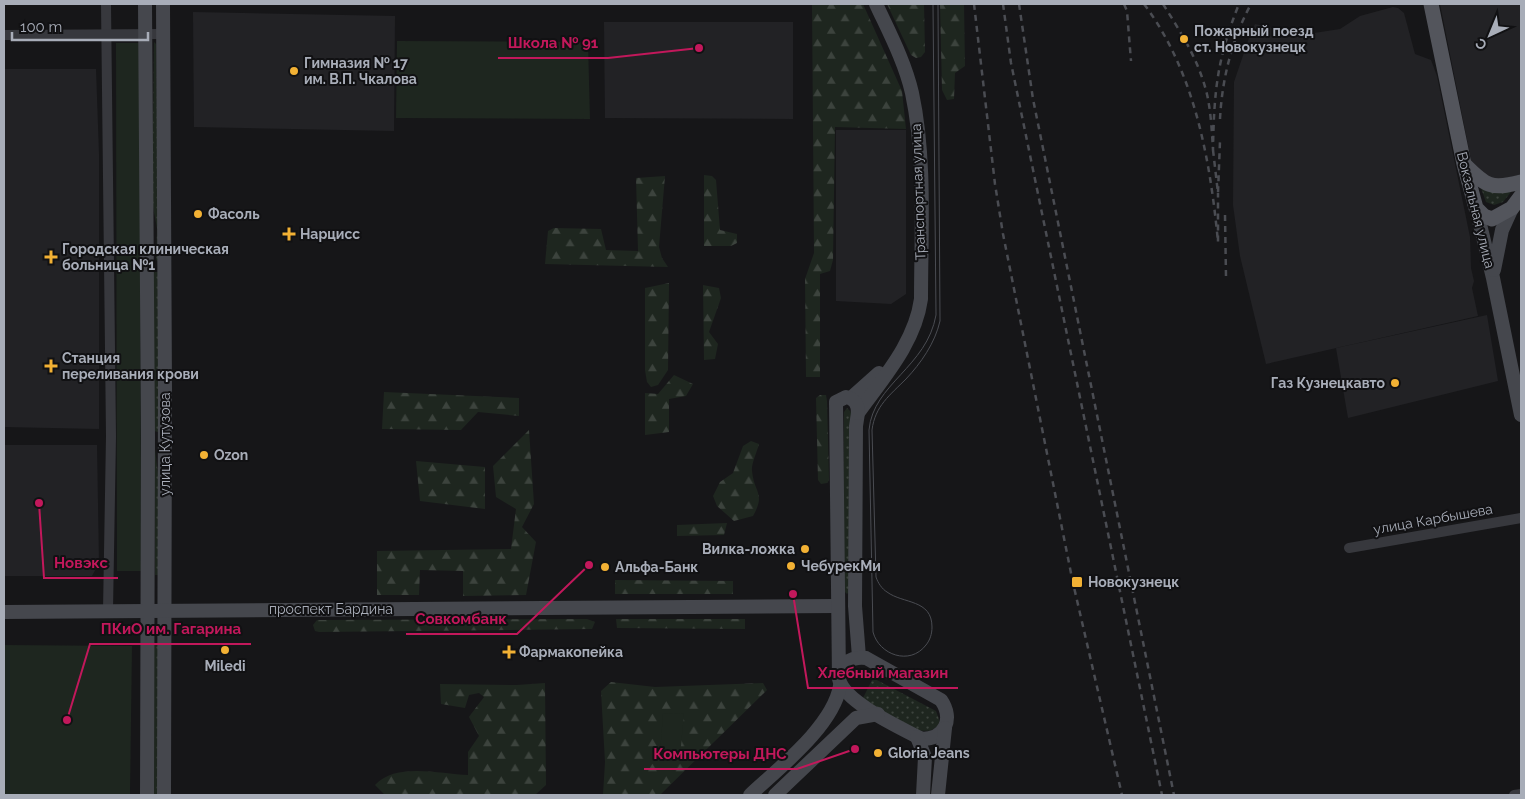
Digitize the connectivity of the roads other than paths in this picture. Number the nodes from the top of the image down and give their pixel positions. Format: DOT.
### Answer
graph roads {
  1 [pos="106,4"];
  2 [pos="145,4"];
  3 [pos="163,4"];
  4 [pos="876,4"];
  5 [pos="1431,4"];
  6 [pos="106,34"];
  7 [pos="145,34"];
  8 [pos="163,34"];
  9 [pos="4,35"];
  10 [pos="1464,164"];
  11 [pos="1521,182"];
  12 [pos="1521,196"];
  13 [pos="1476,208"];
  14 [pos="1512,208"];
  15 [pos="1493,278"];
  16 [pos="901,352"];
  17 [pos="845,398"];
  18 [pos="858,413"];
  19 [pos="1521,415"];
  20 [pos="1521,518"];
  21 [pos="1350,548"];
  22 [pos="837,606"];
  23 [pos="855,606"];
  24 [pos="165,610"];
  25 [pos="108,611"];
  26 [pos="148,611"];
  27 [pos="4,612"];
  28 [pos="859,657"];
  29 [pos="840,682"];
  30 [pos="878,714"];
  31 [pos="945,728"];
  32 [pos="917,737"];
  33 [pos="1521,794"];
  34 [pos="146,795"];
  35 [pos="164,795"];
  36 [pos="750,795"];
  37 [pos="775,795"];
  38 [pos="923,795"];
  39 [pos="938,795"];
  40 [pos="1514,795"];
  1 -- 6 [label="street"];
  2 -- 7 [label="main road, улица Кутузова"];
  3 -- 8 [label="main road, улица Кутузова"];
  4 -- 16 [label="main road, Транспортная улица"];
  5 -- 10 [label="main road, Вокзальная улица"];
  6 -- 7 [label="street"];
  6 -- 9 [label="street"];
  6 -- 25 [label="street"];
  7 -- 8 [label="street"];
  7 -- 26 [label="main road, улица Кутузова"];
  8 -- 24 [label="main road, улица Кутузова"];
  10 -- 11 [label="main road"];
  10 -- 13 [label="main road, Вокзальная улица"];
  12 -- 14 [label="main road"];
  13 -- 14 [label="main road"];
  13 -- 15 [label="main road, Вокзальная улица"];
  14 -- 15 [label="main road"];
  15 -- 19 [label="main road, Вокзальная улица"];
  16 -- 17 [label="main road, Транспортная улица"];
  16 -- 18 [label="main road, Транспортная улица"];
  17 -- 18 [label="main road"];
  17 -- 22 [label="main road"];
  18 -- 23 [label="main road"];
  20 -- 21 [label="street, улица Карбышева"];
  22 -- 23 [label="main road, проспект Бардина"];
  22 -- 24 [label="main road, проспект Бардина"];
  22 -- 29 [label="main road"];
  23 -- 28 [label="main road"];
  24 -- 26 [label="main road, проспект Бардина"];
  24 -- 35 [label="main road, улица Кутузова"];
  25 -- 26 [label="main road, проспект Бардина"];
  25 -- 27 [label="main road, проспект Бардина"];
  26 -- 34 [label="main road, улица Кутузова"];
  28 -- 29 [label="main road"];
  28 -- 31 [label="main road"];
  29 -- 30 [label="main road"];
  29 -- 36 [label="main road"];
  30 -- 32 [label="main road"];
  30 -- 37 [label="main road"];
  31 -- 32 [label="main road"];
  31 -- 39 [label="main road"];
  32 -- 38 [label="main road"];
  33 -- 40 [label="street"];
}
